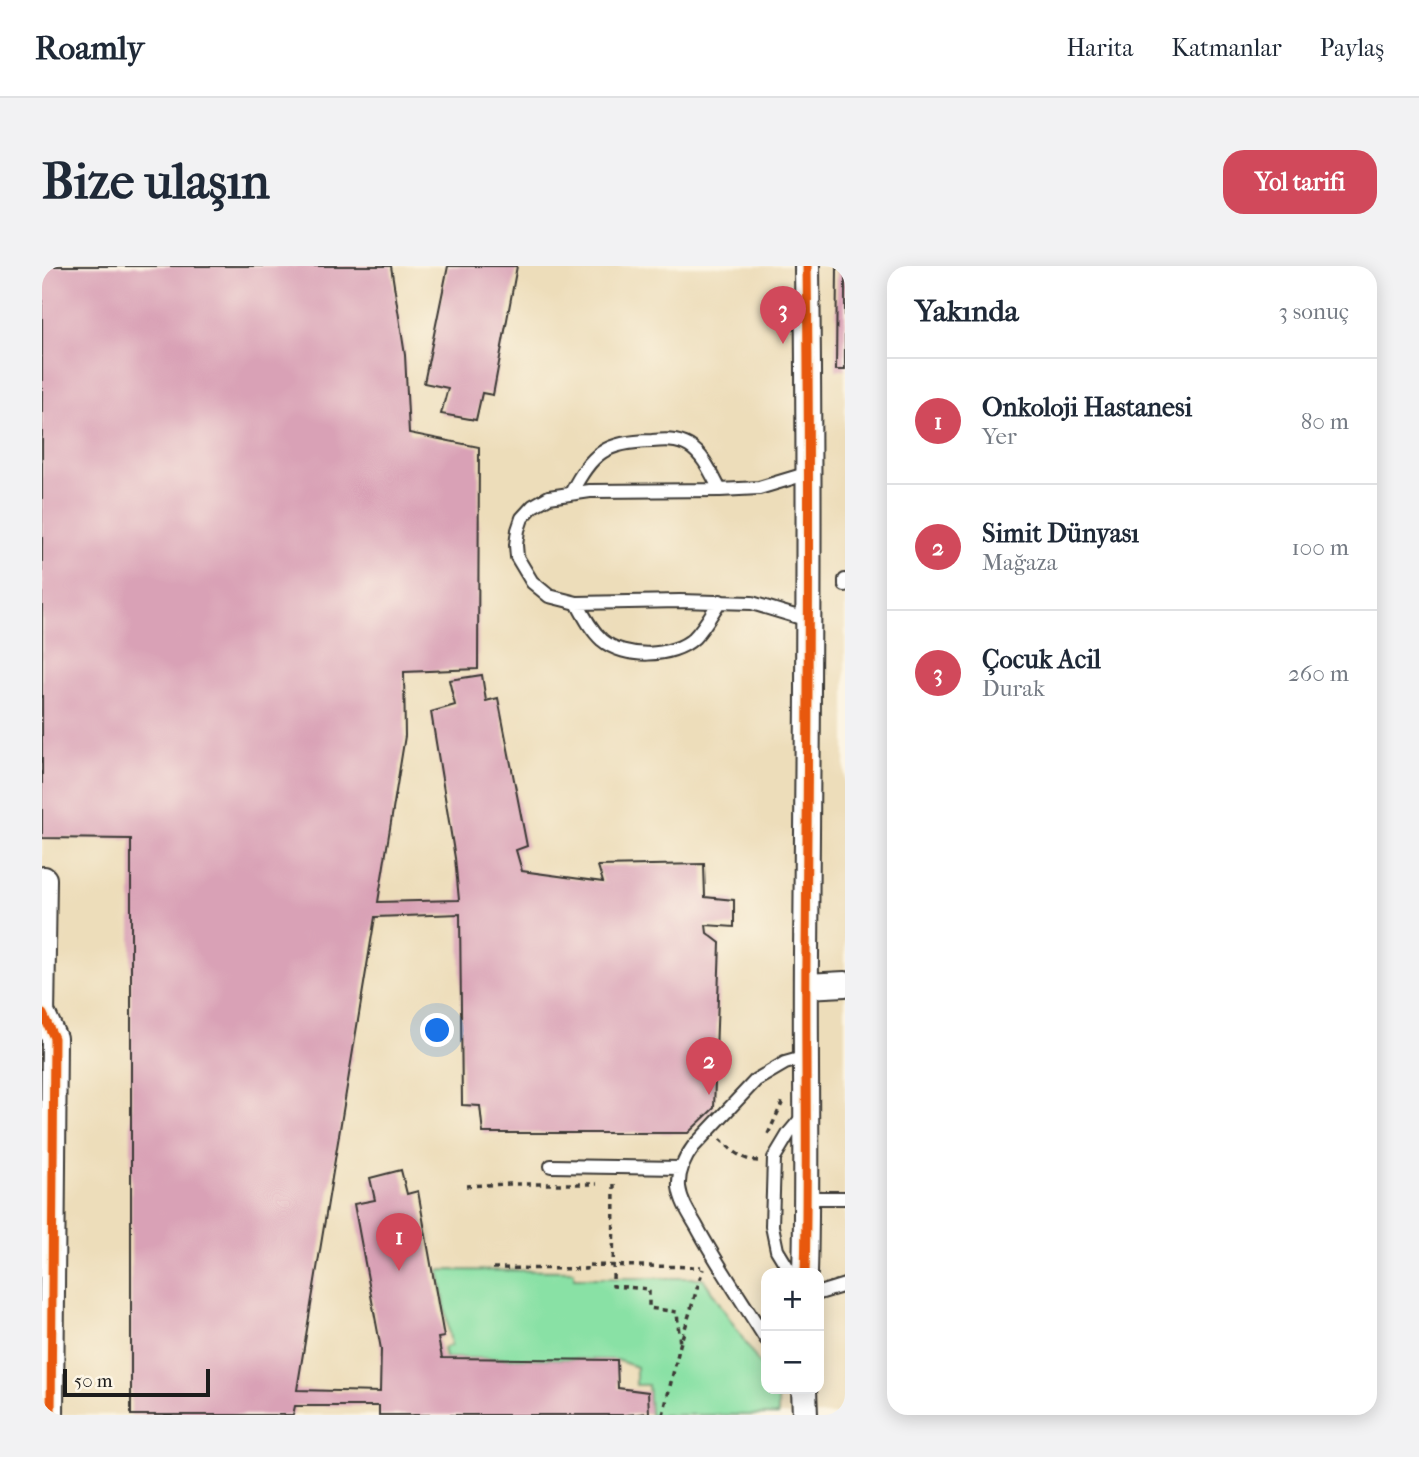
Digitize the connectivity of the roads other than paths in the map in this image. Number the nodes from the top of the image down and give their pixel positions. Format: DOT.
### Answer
graph roads {
  1 [pos="807,266"];
  2 [pos="809,472"];
  3 [pos="720,490"];
  4 [pos="571,493"];
  5 [pos="720,601"];
  6 [pos="577,603"];
  7 [pos="808,620"];
  8 [pos="44,880"];
  9 [pos="845,984"];
  10 [pos="806,986"];
  11 [pos="43,1016"];
  12 [pos="806,1057"];
  13 [pos="807,1112"];
  14 [pos="551,1166"];
  15 [pos="681,1168"];
  16 [pos="807,1198"];
  17 [pos="845,1198"];
  18 [pos="788,1268"];
  19 [pos="805,1268"];
  20 [pos="845,1285"];
  21 [pos="824,1291"];
  22 [pos="761,1331"];
  23 [pos="804,1394"];
  24 [pos="51,1415"];
  25 [pos="804,1415"];
  1 -- 2 [label="street"];
  2 -- 3 [label="lane"];
  2 -- 7 [label="street"];
  3 -- 4 [label="lane"];
  3 -- 4 [label="lane"];
  4 -- 6 [label="lane"];
  5 -- 6 [label="lane"];
  5 -- 6 [label="lane"];
  5 -- 7 [label="lane"];
  7 -- 10 [label="street"];
  8 -- 11 [label="street"];
  9 -- 10 [label="street"];
  10 -- 12 [label="street"];
  11 -- 24 [label="street"];
  12 -- 13 [label="street"];
  12 -- 15 [label="lane"];
  13 -- 16 [label="street"];
  13 -- 18 [label="lane"];
  14 -- 15 [label="lane"];
  15 -- 22 [label="lane"];
  16 -- 17 [label="lane"];
  16 -- 19 [label="street"];
  20 -- 21 [label="lane"];
  23 -- 25 [label="street"];
}
